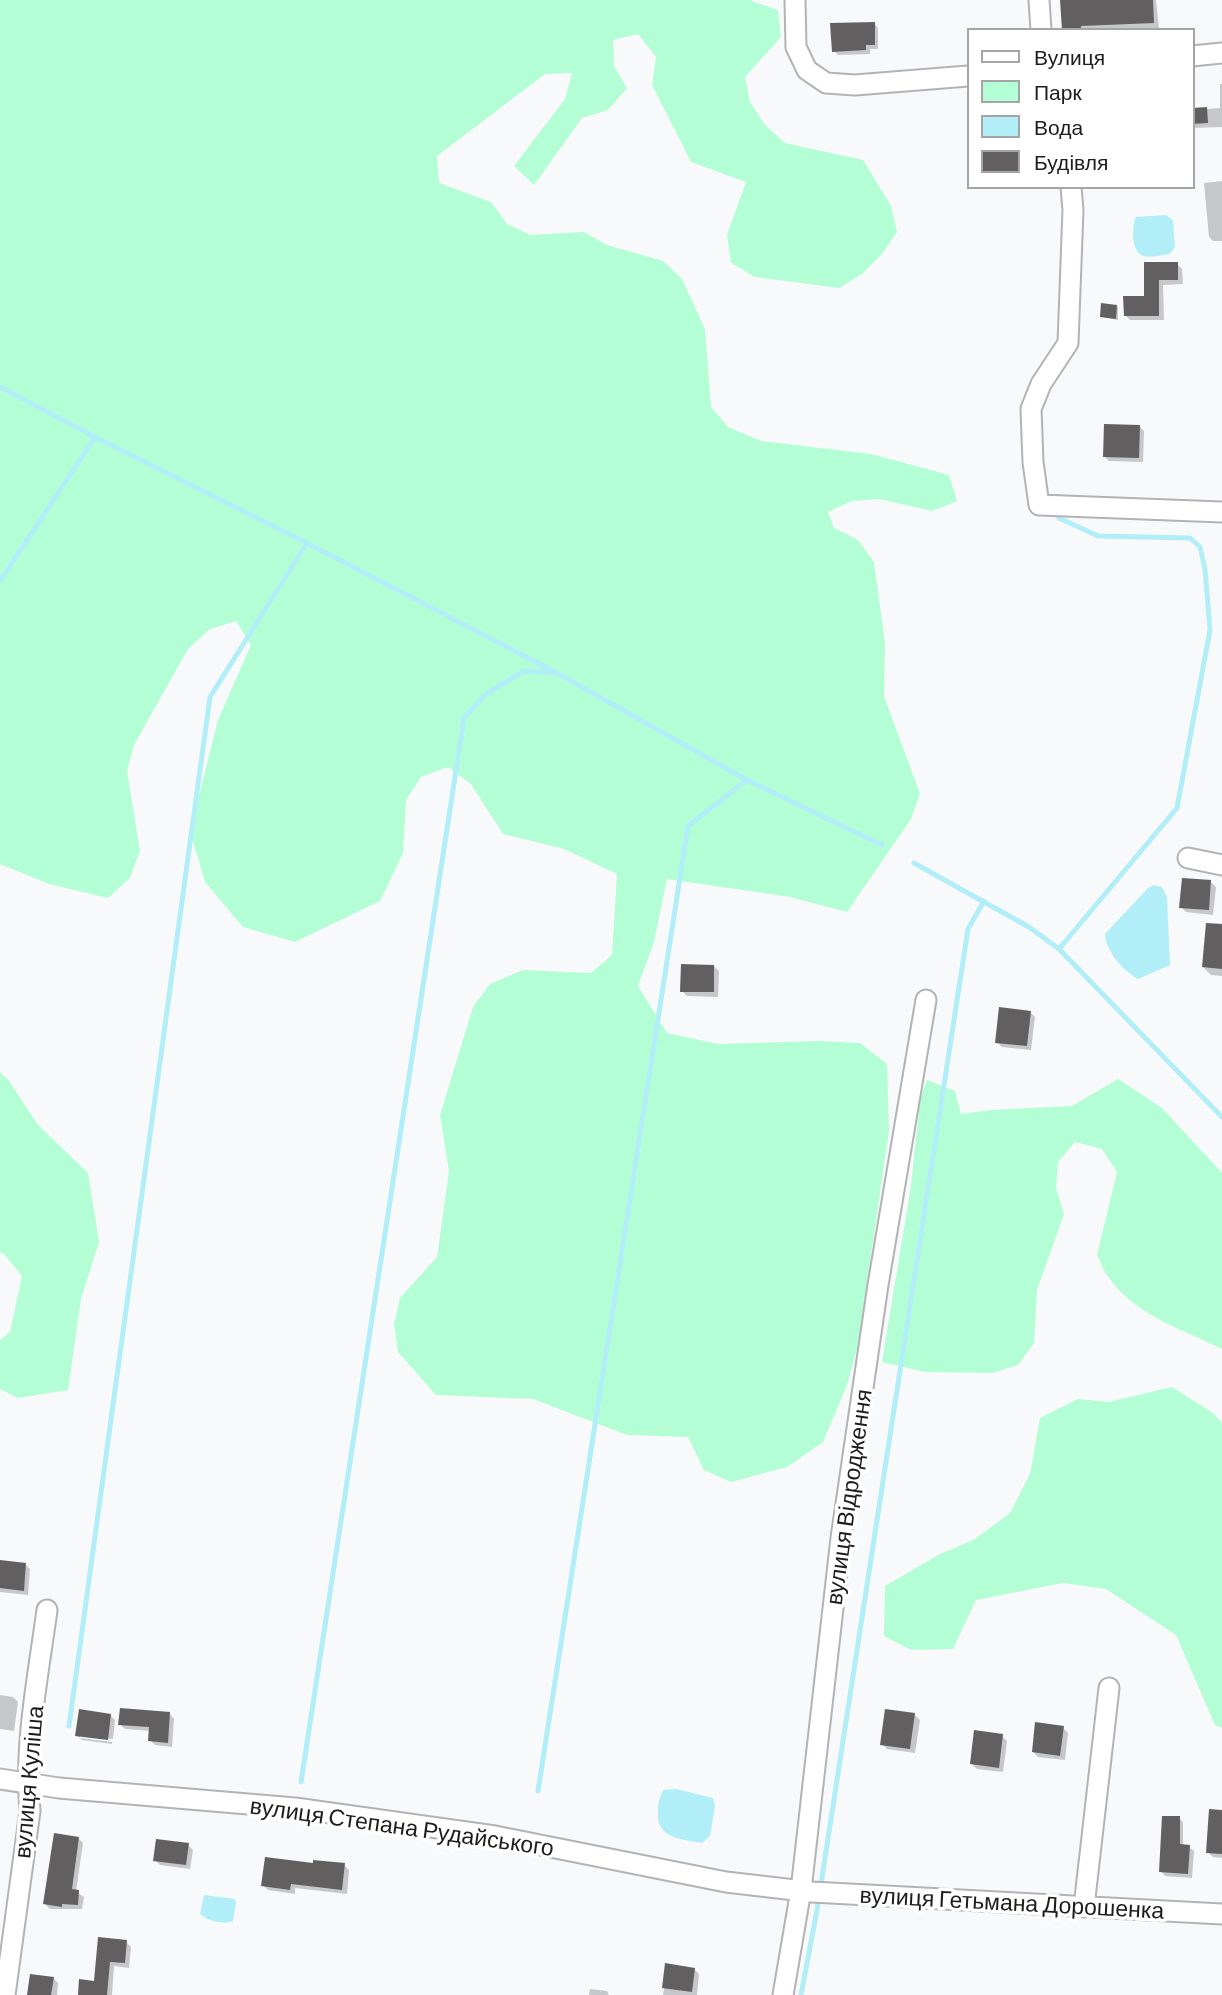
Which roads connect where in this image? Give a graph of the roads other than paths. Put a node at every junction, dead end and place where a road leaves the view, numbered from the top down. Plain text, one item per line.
1 (795, 0) edge
2 (1039, 0) edge
3 (1041, 28) edge
4 (1222, 52) edge
5 (1194, 55) edge
6 (967, 76) edge
7 (1072, 189) edge
8 (1222, 512) edge
9 (1188, 858) dead end
10 (1222, 864) edge
11 (926, 1000) dead end
12 (47, 1610) dead end
13 (1109, 1688) dead end
14 (0, 1779) edge
15 (27, 1783) junction
16 (813, 1892) junction
17 (1084, 1907) junction
18 (1222, 1914) edge
19 (5, 1995) edge
20 (783, 1995) edge

1 - 6 street
2 - 3 street
4 - 5 street
7 - 8 street
9 - 10 street
11 - 16 street, вулиця Відродження
12 - 15 street, вулиця Куліша
13 - 17 street
14 - 15 street, вулиця Степана Рудайського
15 - 16 street, вулиця Степана Рудайського
15 - 19 street, вулиця Куліша
16 - 17 street, вулиця Гетьмана Дорошенка
16 - 20 street, вулиця Відродження
17 - 18 street, вулиця Гетьмана Дорошенка

